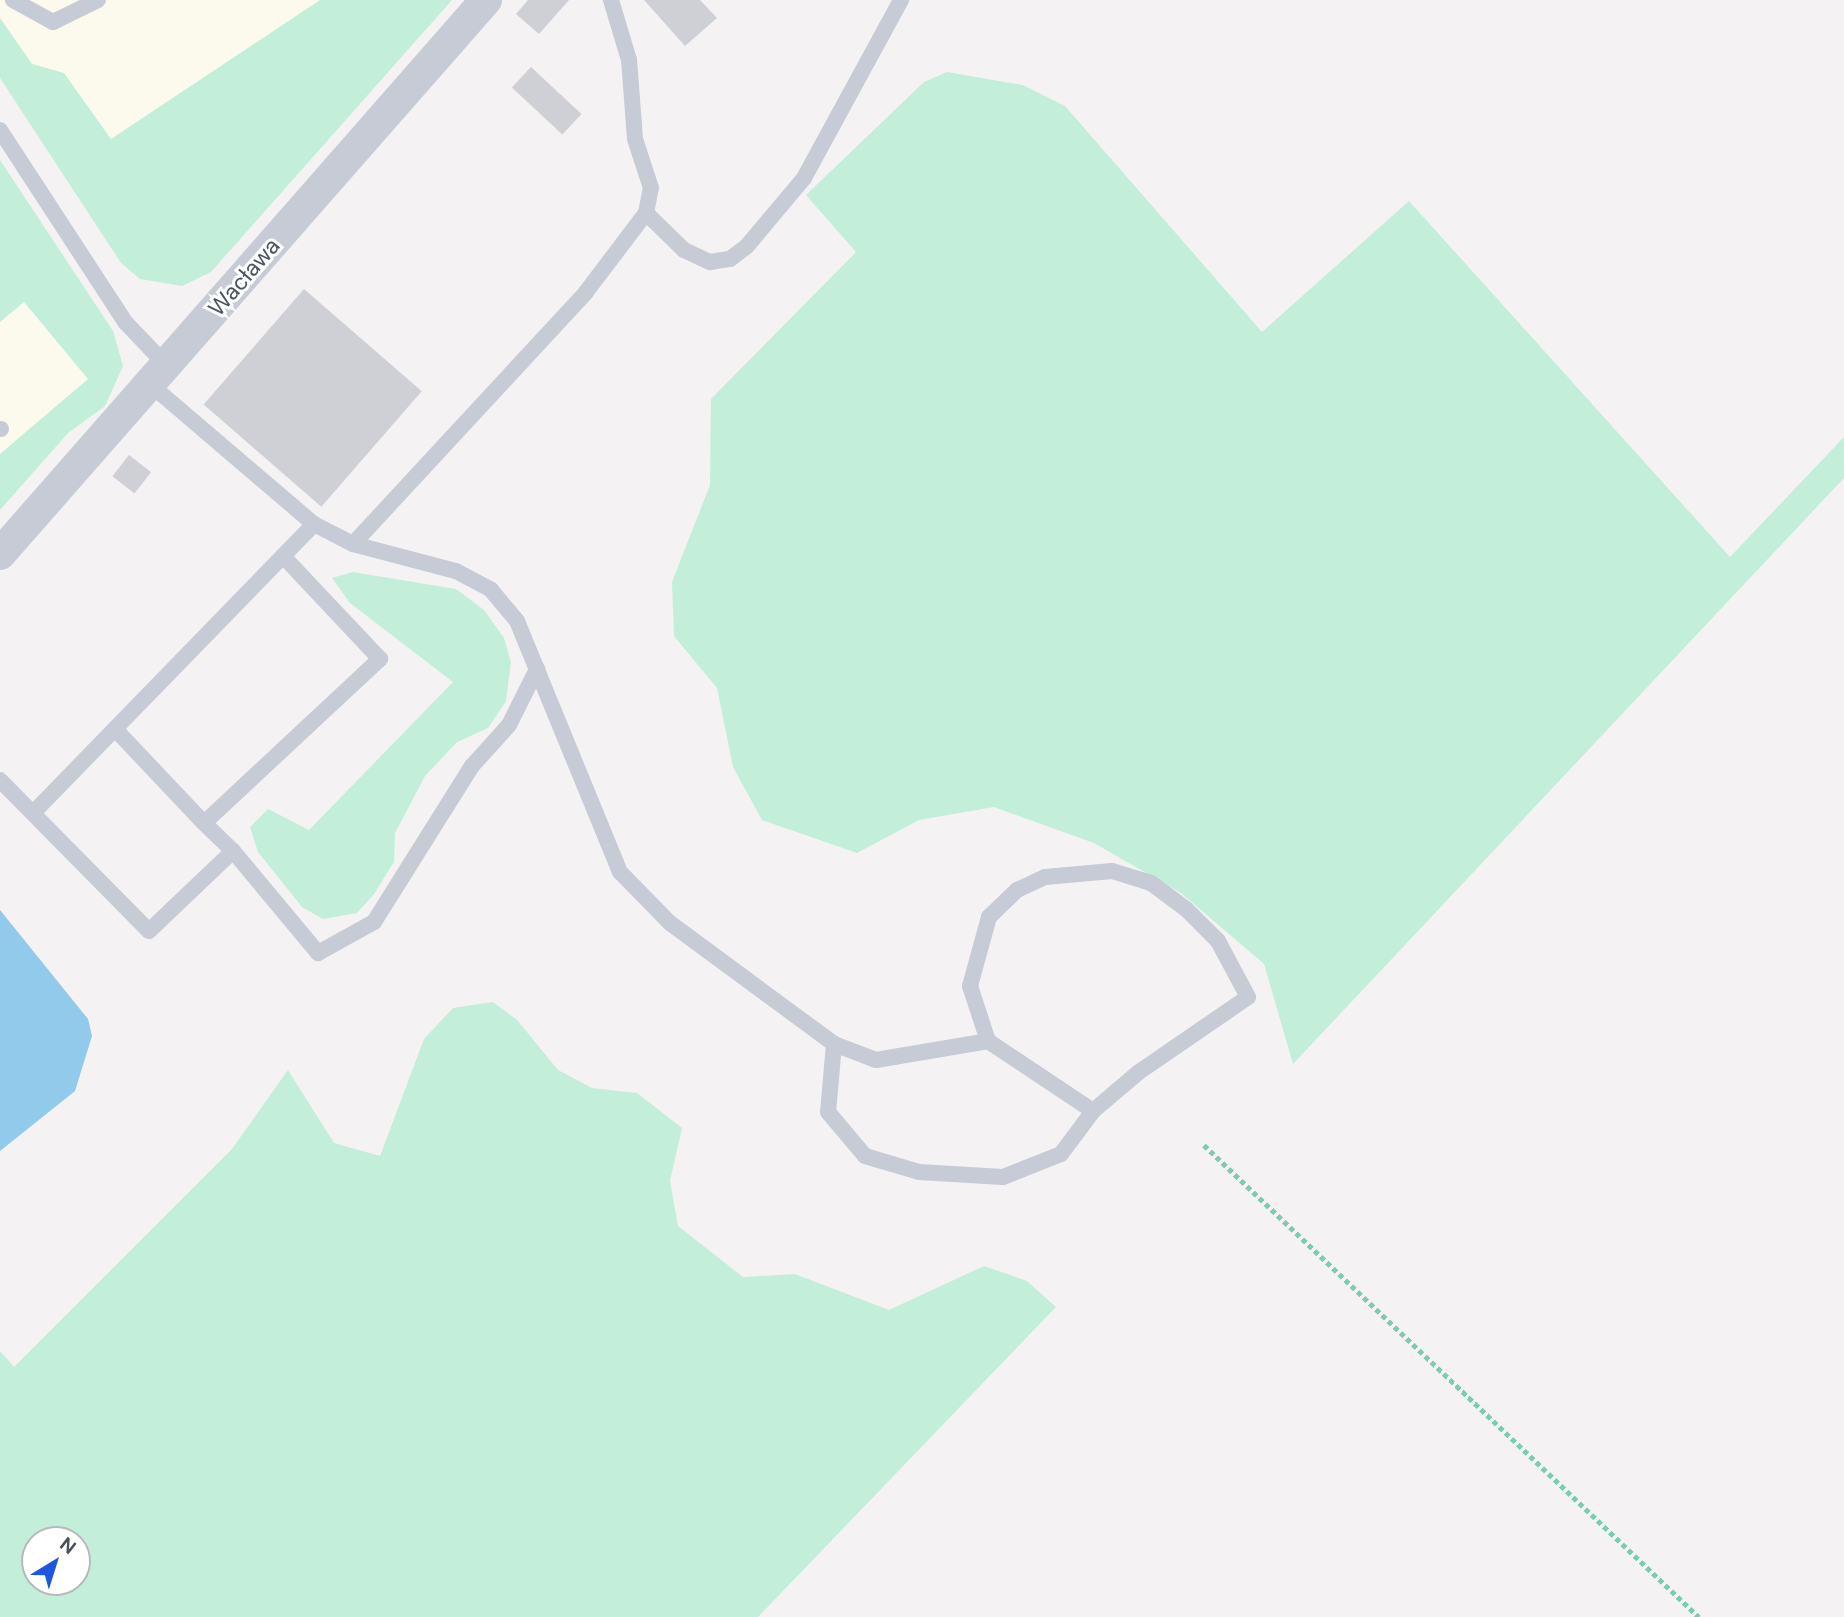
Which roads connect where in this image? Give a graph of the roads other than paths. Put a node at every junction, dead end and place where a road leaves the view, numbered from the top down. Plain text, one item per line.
1 (13, 0) edge
2 (99, 0) edge
3 (486, 0) edge
4 (611, 0) edge
5 (901, 0) edge
6 (0, 130) edge
7 (646, 214) junction
8 (159, 376) junction
9 (314, 524) junction
10 (353, 544) junction
11 (0, 554) edge
12 (283, 556) junction
13 (537, 669) junction
14 (115, 729) junction
15 (0, 780) edge
16 (33, 813) junction
17 (204, 823) junction
18 (233, 851) junction
19 (988, 1041) junction
20 (834, 1044) junction
21 (1093, 1111) junction

1 - 2 lane
3 - 8 street, Wacława
4 - 7 lane
5 - 7 lane
6 - 8 lane
7 - 10 lane
8 - 9 lane
8 - 11 street, Wacława
9 - 10 lane
9 - 12 lane
10 - 13 lane
12 - 14 lane
12 - 17 lane
13 - 18 lane
13 - 20 lane
14 - 16 lane
14 - 17 lane
15 - 16 lane
16 - 18 lane
17 - 18 lane
19 - 20 lane
19 - 21 lane
19 - 21 lane
20 - 21 lane

